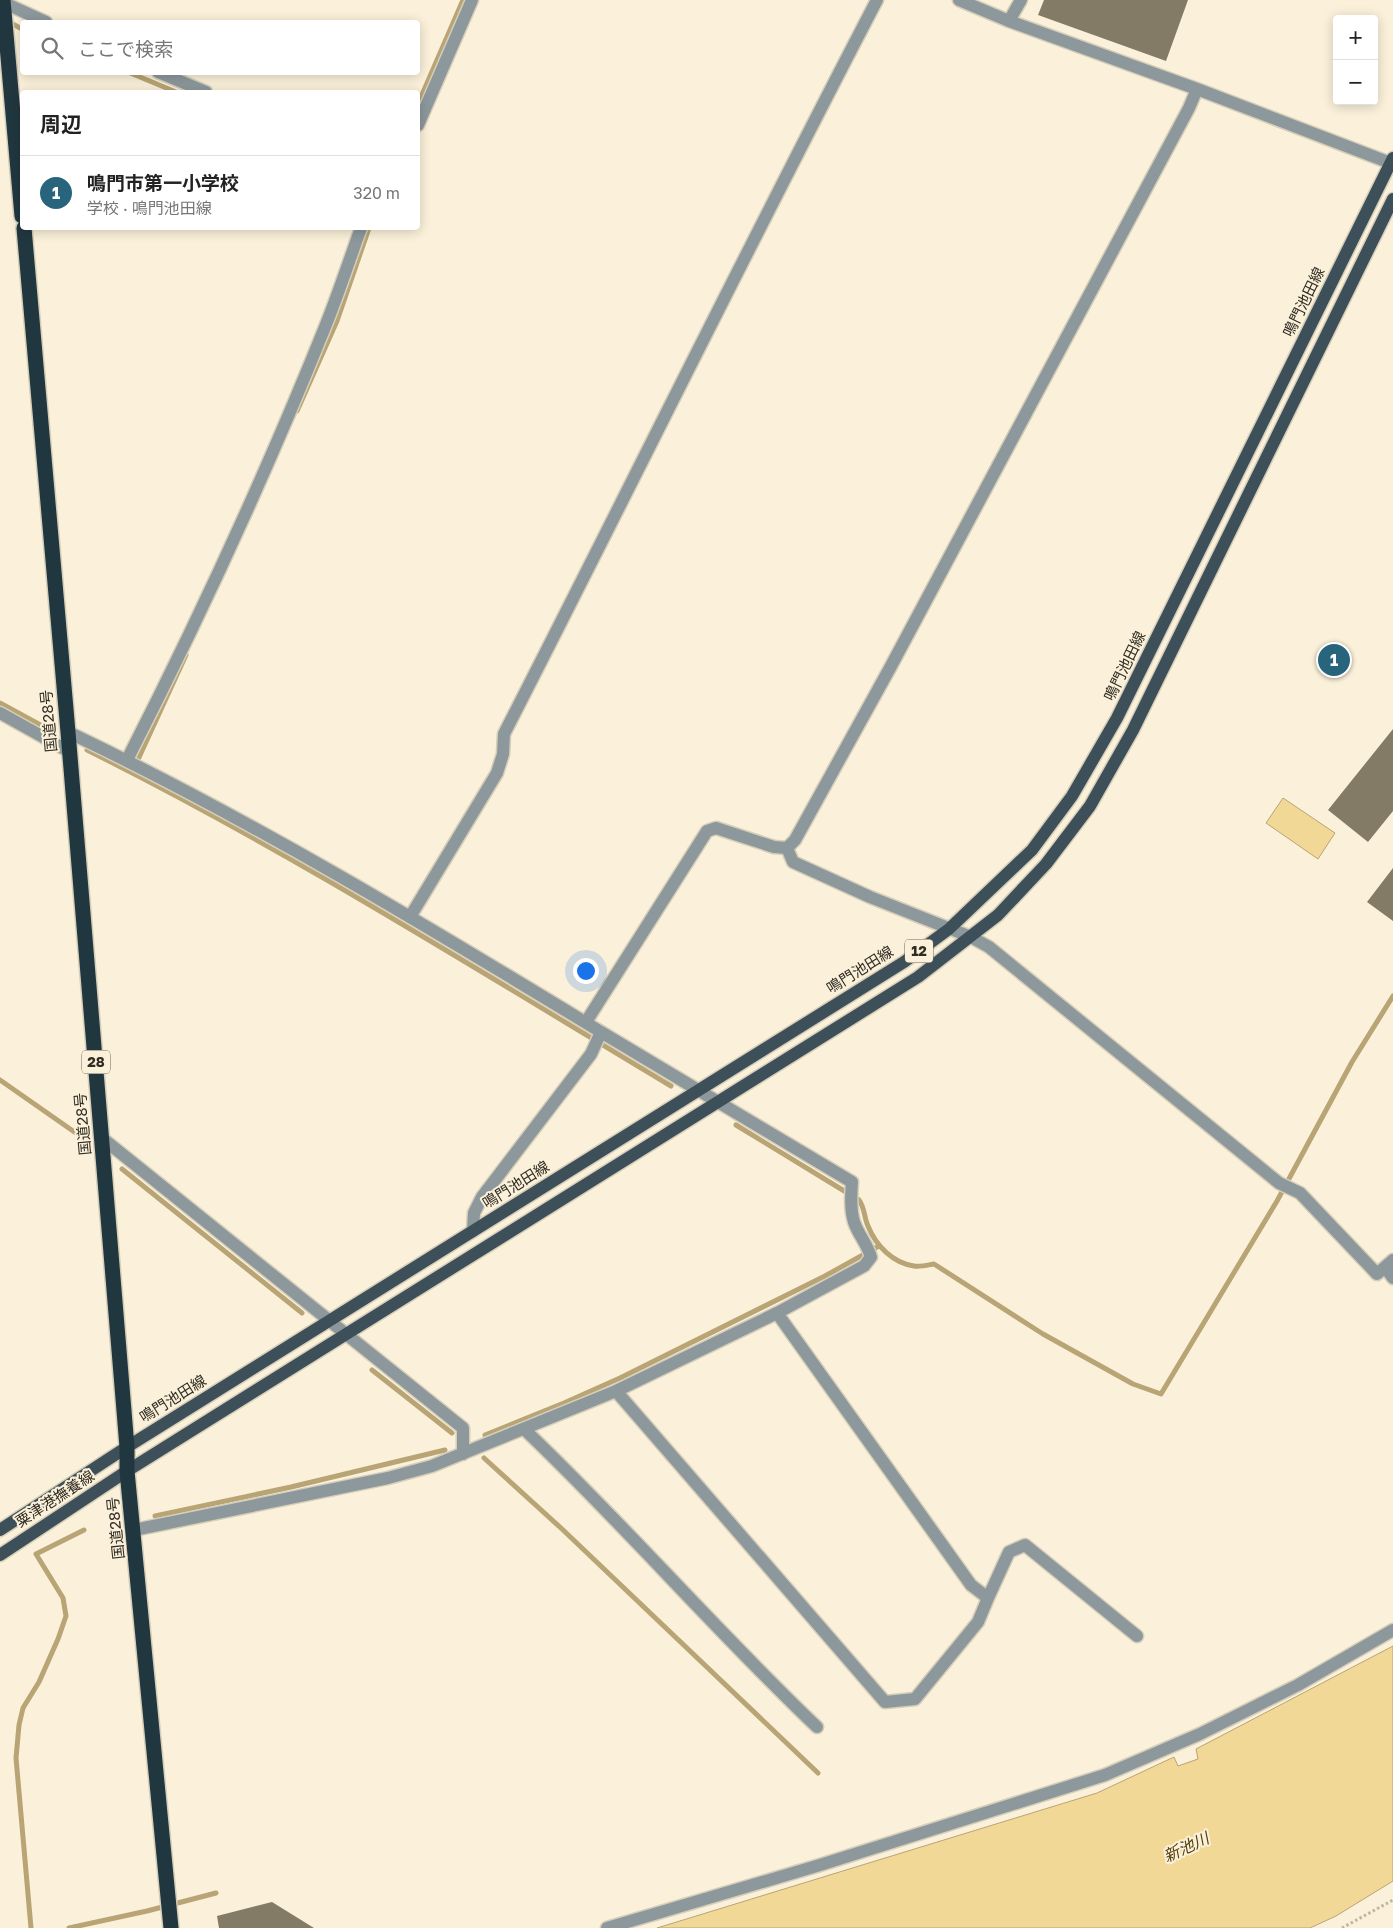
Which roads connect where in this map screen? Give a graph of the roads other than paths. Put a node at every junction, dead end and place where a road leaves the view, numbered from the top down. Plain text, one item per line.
1 (472, 0) edge
2 (877, 0) edge
3 (959, 0) edge
4 (1021, 0) edge
5 (3, 3) edge
6 (41, 20) edge
7 (1010, 21) junction
8 (165, 75) edge
9 (1197, 89) junction
10 (201, 90) edge
11 (420, 120) edge
12 (1392, 161) edge
13 (20, 193) edge
14 (1393, 199) edge
15 (24, 230) edge
16 (360, 230) edge
17 (0, 713) edge
18 (68, 732) junction
19 (70, 752) junction
20 (133, 763) junction
21 (787, 848) junction
22 (410, 916) junction
23 (949, 930) junction
24 (970, 937) junction
25 (586, 1022) junction
26 (600, 1034) junction
27 (698, 1090) junction
28 (717, 1102) junction
29 (102, 1138) junction
30 (473, 1231) junction
31 (1389, 1264) edge
32 (1393, 1278) edge
33 (777, 1313) junction
34 (329, 1321) junction
35 (346, 1334) junction
36 (616, 1391) junction
37 (524, 1429) junction
38 (127, 1447) junction
39 (462, 1454) junction
40 (128, 1471) junction
41 (0, 1530) edge
42 (134, 1530) junction
43 (0, 1555) edge
44 (988, 1598) junction
45 (1393, 1630) edge
46 (1138, 1636) dead end
47 (817, 1727) dead end
48 (170, 1921) edge
49 (607, 1928) edge

1 - 11 street
2 - 22 street
3 - 7 street
4 - 7 street
5 - 6 street
5 - 13 highway
7 - 9 street
8 - 10 street
9 - 12 street
9 - 21 street
12 - 23 main road, 鳴門池田線 / 12
14 - 24 main road, 12
15 - 18 highway, 国道28号 / 28
16 - 20 street
17 - 19 street
18 - 19 highway, 国道28号 / 28
18 - 20 street
19 - 29 highway, 国道28号 / 28
20 - 22 street
21 - 23 street
21 - 25 street
22 - 25 street
23 - 24 street
23 - 27 main road, 鳴門池田線 / 12
24 - 28 main road, 12
24 - 31 street
25 - 26 street
26 - 27 street
26 - 30 street
27 - 28 street
27 - 30 main road, 鳴門池田線 / 12
28 - 33 street
28 - 35 main road, 12
29 - 34 street
29 - 38 highway, 国道28号 / 28
30 - 34 main road, 鳴門池田線 / 12
31 - 32 street
33 - 36 street
33 - 44 street
34 - 35 street
34 - 38 main road, 鳴門池田線 / 12
35 - 39 street
35 - 40 main road, 12
36 - 37 street
36 - 44 street
37 - 39 street
37 - 47 street
38 - 40 highway, 国道28号 / 28
38 - 41 main road, 粟津港撫養線
39 - 42 street
40 - 42 highway, 国道28号 / 28
40 - 43 main road, 粟津港撫養線
42 - 48 highway, 国道28号 / 28
44 - 46 street
45 - 49 street

